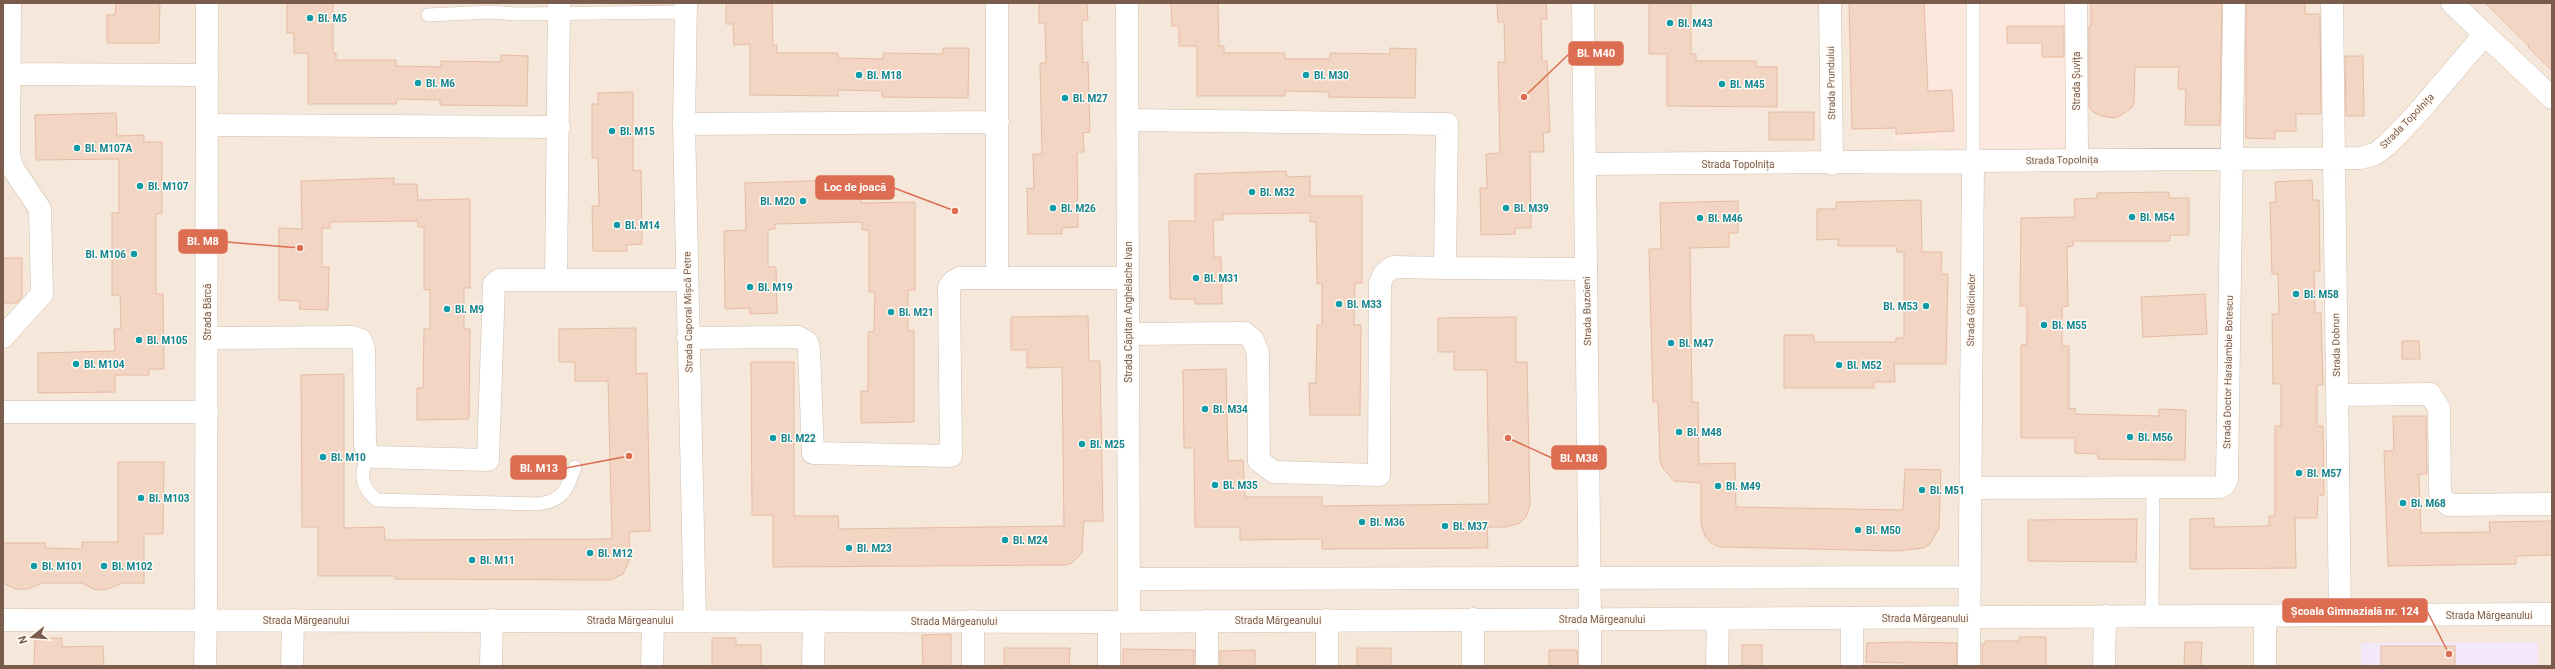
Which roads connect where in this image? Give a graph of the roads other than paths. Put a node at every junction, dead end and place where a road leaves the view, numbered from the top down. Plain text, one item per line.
1 (10, 3) edge
2 (207, 3) edge
3 (1126, 3) edge
4 (1583, 3) edge
5 (1830, 3) edge
6 (1973, 3) edge
7 (2076, 3) edge
8 (2234, 3) edge
9 (2332, 3) edge
10 (2452, 3) edge
11 (686, 7) edge
12 (559, 8) edge
13 (997, 11) edge
14 (428, 15) dead end
15 (2485, 34) junction
16 (9, 74) junction
17 (207, 75) junction
18 (2552, 98) edge
19 (1127, 120) junction
20 (998, 122) junction
21 (684, 124) junction
22 (207, 125) junction
23 (558, 127) junction
24 (2230, 158) junction
25 (2333, 158) junction
26 (2077, 160) junction
27 (1973, 162) junction
28 (1585, 164) junction
29 (1832, 164) junction
30 (1445, 268) junction
31 (1586, 270) junction
32 (997, 277) junction
33 (1128, 278) junction
34 (556, 279) junction
35 (687, 280) junction
36 (1128, 334) junction
37 (3, 337) edge
38 (206, 338) junction
39 (688, 338) junction
40 (2337, 395) junction
41 (3, 412) edge
42 (207, 412) junction
43 (368, 454) junction
44 (575, 467) dead end
45 (1970, 488) junction
46 (2153, 488) junction
47 (2552, 504) edge
48 (1970, 577) junction
49 (1590, 578) junction
50 (1129, 579) junction
51 (2552, 614) edge
52 (2340, 615) junction
53 (2105, 616) junction
54 (2152, 616) junction
55 (2265, 616) junction
56 (1970, 617) junction
57 (1852, 618) junction
58 (1473, 619) junction
59 (1590, 619) junction
60 (1718, 619) junction
61 (3, 620) edge
62 (206, 620) junction
63 (292, 620) junction
64 (492, 620) junction
65 (1327, 620) junction
66 (653, 621) junction
67 (695, 621) junction
68 (814, 621) junction
69 (974, 621) junction
70 (1207, 621) junction
71 (1119, 622) junction
72 (205, 666) edge
73 (292, 666) edge
74 (492, 666) edge
75 (652, 666) edge
76 (813, 666) edge
77 (973, 666) edge
78 (1109, 666) edge
79 (1207, 666) edge
80 (1327, 666) edge
81 (1473, 666) edge
82 (1590, 666) edge
83 (1717, 666) edge
84 (1852, 666) edge
85 (1969, 666) edge
86 (2104, 666) edge
87 (2265, 666) edge

1 - 16 street
2 - 17 street, Strada Bârcă
3 - 19 street, Strada Căpitan Anghelache Ivan
4 - 28 street, Strada Buzoieni
5 - 29 street, Strada Prundului
6 - 27 lane, Strada Glicinelor
7 - 26 street, Strada Șuvița
8 - 24 street, Strada Doctor Haralambie Botescu
9 - 25 street, Strada Dobrun
10 - 15 street
11 - 12 lane
11 - 21 street, Strada Caporal Mișcă Petre
12 - 14 lane
12 - 23 street
13 - 20 street
15 - 18 street
15 - 25 street, Strada Topolnița
16 - 17 street
16 - 37 street
17 - 22 street, Strada Bârcă
19 - 30 street
19 - 33 street, Strada Căpitan Anghelache Ivan
20 - 21 street
20 - 32 street
21 - 35 street, Strada Caporal Mișcă Petre
22 - 23 street
22 - 38 street, Strada Bârcă
23 - 34 street
24 - 25 street, Strada Topolnița
24 - 26 street, Strada Topolnița
24 - 46 street, Strada Doctor Haralambie Botescu
25 - 40 street, Strada Dobrun
26 - 27 street, Strada Topolnița
27 - 29 street, Strada Topolnița
27 - 45 street, Strada Glicinelor
28 - 29 street, Strada Topolnița
28 - 31 street, Strada Buzoieni
30 - 31 street
30 - 36 street
31 - 49 street, Strada Buzoieni
32 - 33 street
32 - 39 street
33 - 36 street, Strada Căpitan Anghelache Ivan
34 - 35 street
34 - 43 street
35 - 39 street, Strada Caporal Mișcă Petre
36 - 50 street, Strada Căpitan Anghelache Ivan
38 - 42 street, Strada Bârcă
38 - 43 street
39 - 67 street, Strada Caporal Mișcă Petre
40 - 47 street
40 - 52 street, Strada Dobrun
41 - 42 street
42 - 62 street, Strada Bârcă
43 - 44 lane
45 - 46 street, Strada Doctor Haralambie Botescu
45 - 48 street, Strada Glicinelor
46 - 54 lane
48 - 49 street
48 - 56 street, Strada Glicinelor
49 - 50 street
49 - 59 street, Strada Buzoieni
50 - 71 street, Strada Căpitan Anghelache Ivan
51 - 52 street, Strada Mărgeanului
52 - 55 street, Strada Mărgeanului
53 - 54 street, Strada Mărgeanului
53 - 56 street, Strada Mărgeanului
53 - 86 street
54 - 55 street, Strada Mărgeanului
55 - 87 street
56 - 57 street, Strada Mărgeanului
56 - 85 street, Strada Glicinelor
57 - 60 street, Strada Mărgeanului
57 - 84 street
58 - 59 street, Strada Mărgeanului
58 - 65 street, Strada Mărgeanului
58 - 81 street
59 - 60 street, Strada Mărgeanului
59 - 82 street, Strada Buzoieni
60 - 83 street
61 - 62 street, Strada Mărgeanului
62 - 63 street, Strada Mărgeanului
62 - 72 street, Strada Bârcă
63 - 64 street, Strada Mărgeanului
63 - 73 street
64 - 66 street, Strada Mărgeanului
64 - 74 street
65 - 70 street, Strada Mărgeanului
65 - 80 street
66 - 67 street, Strada Mărgeanului
66 - 75 street
67 - 68 street, Strada Mărgeanului
68 - 69 street, Strada Mărgeanului
68 - 76 street
69 - 71 street, Strada Mărgeanului
69 - 77 street
70 - 71 street, Strada Mărgeanului
70 - 79 street
71 - 78 street, Strada Căpitan Anghelache Ivan

